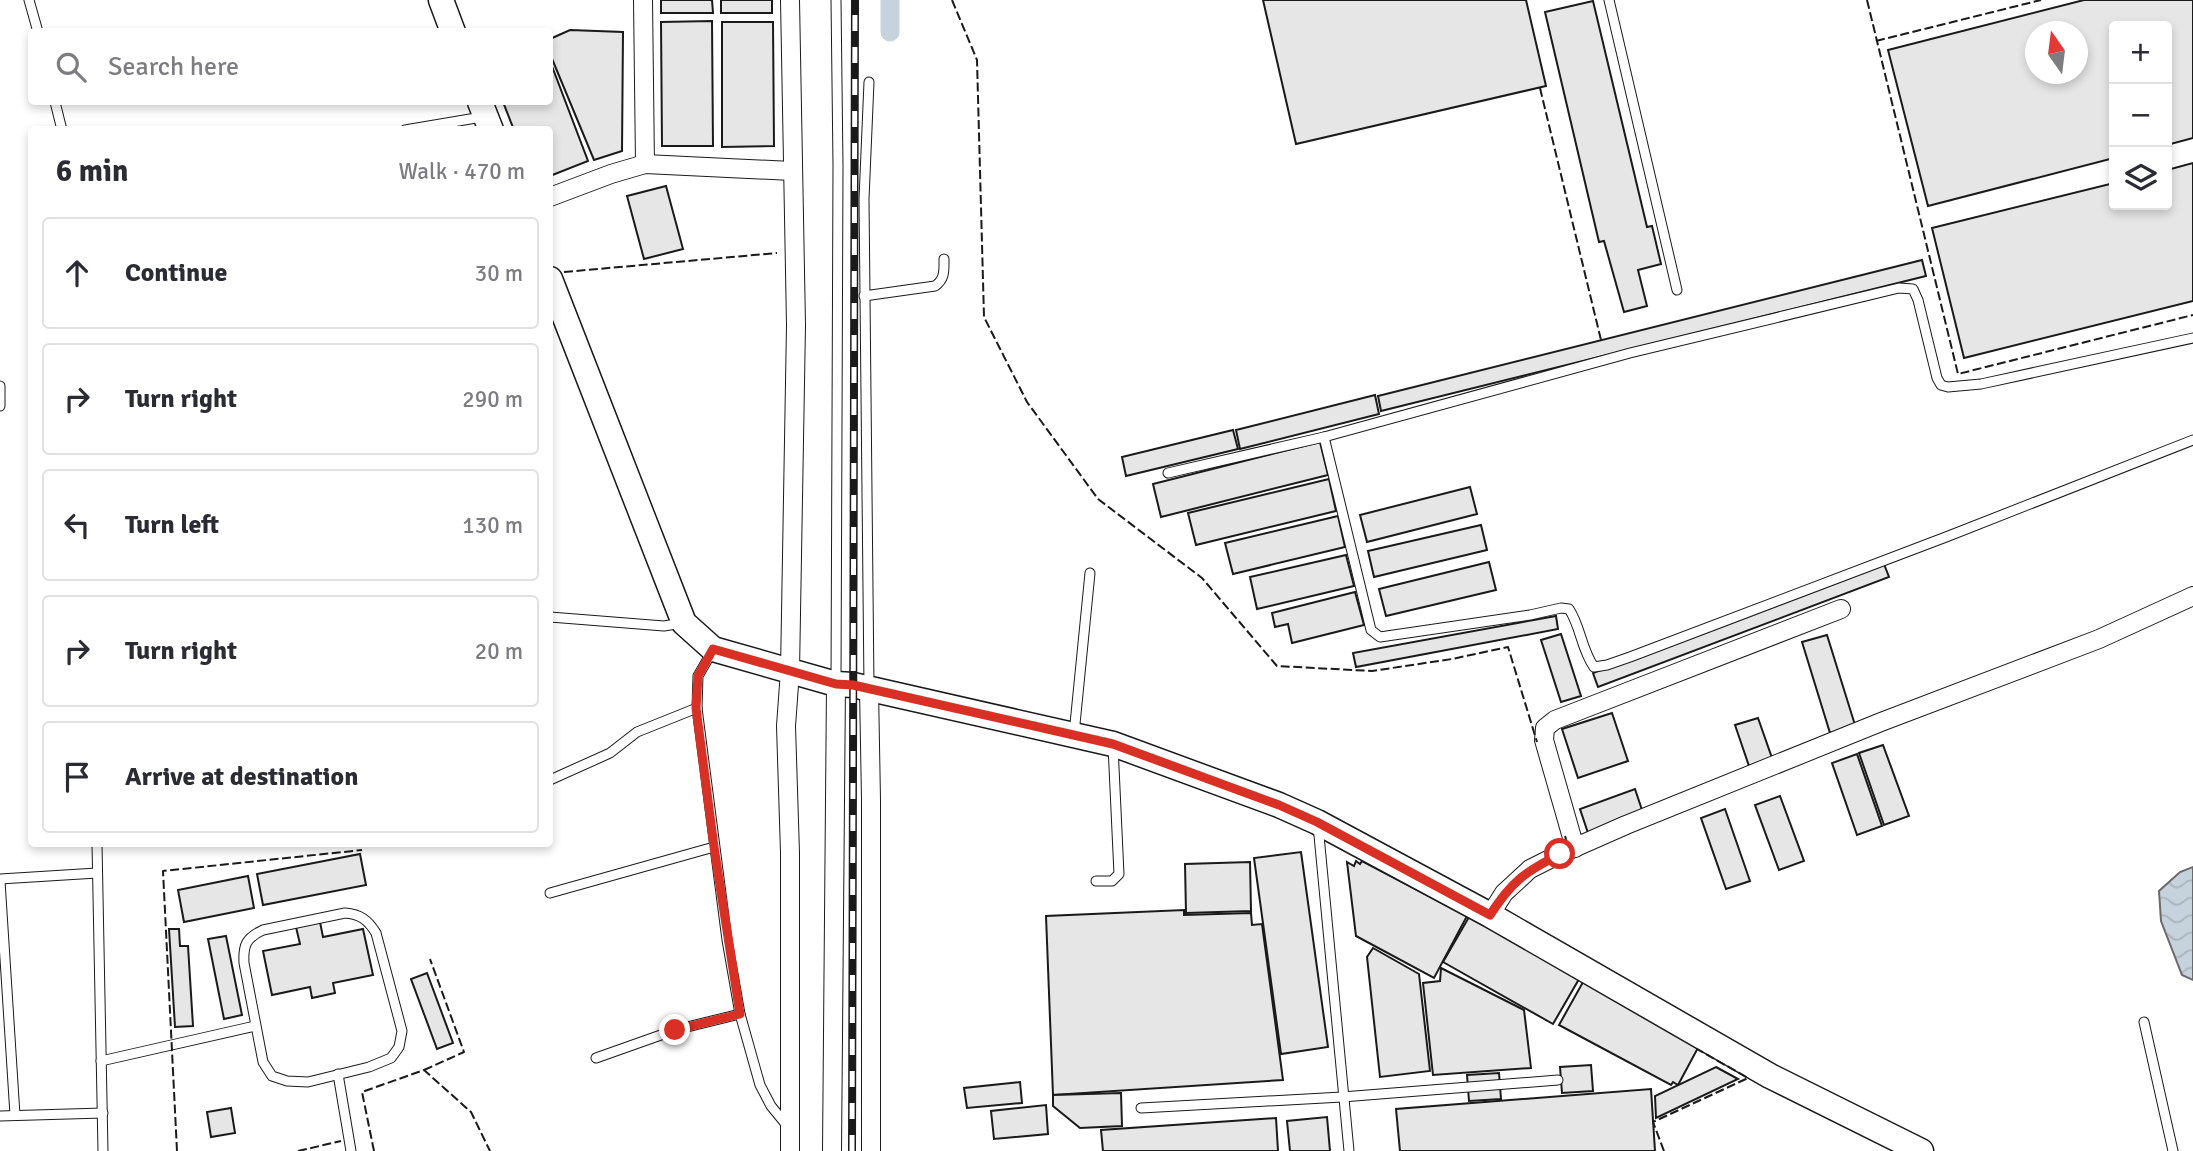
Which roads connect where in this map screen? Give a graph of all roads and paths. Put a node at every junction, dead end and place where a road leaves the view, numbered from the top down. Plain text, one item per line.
1 (29, 0) edge
2 (441, 0) edge
3 (643, 0) edge
4 (790, 0) edge
5 (836, 0) edge
6 (1609, 0) edge
7 (37, 28) edge
8 (452, 28) edge
9 (869, 82) dead end
10 (56, 105) edge
11 (486, 116) edge
12 (61, 126) edge
13 (428, 126) edge
14 (645, 164) junction
15 (792, 171) junction
16 (553, 196) edge
17 (944, 259) dead end
18 (553, 287) edge
19 (1677, 290) dead end
20 (864, 296) junction
21 (2193, 338) edge
22 (0, 386) edge
23 (0, 405) edge
24 (1324, 436) junction
25 (2193, 440) edge
26 (1168, 473) dead end
27 (1090, 573) dead end
28 (2193, 596) edge
29 (1842, 608) dead end
30 (553, 617) edge
31 (684, 623) junction
32 (713, 649) junction
33 (790, 671) junction
34 (836, 684) junction
35 (869, 689) junction
36 (696, 708) junction
37 (1074, 735) junction
38 (1113, 744) junction
39 (553, 779) edge
40 (1317, 822) junction
41 (97, 847) edge
42 (714, 847) junction
43 (1575, 848) junction
44 (97, 873) junction
45 (0, 880) edge
46 (1096, 881) dead end
47 (550, 893) dead end
48 (1490, 915) junction
49 (740, 1014) junction
50 (2144, 1023) dead end
51 (255, 1026) junction
52 (596, 1058) dead end
53 (102, 1061) junction
54 (338, 1074) junction
55 (1558, 1080) dead end
56 (1342, 1097) junction
57 (1141, 1108) dead end
58 (103, 1113) junction
59 (15, 1115) junction
60 (0, 1116) edge
61 (790, 1129) junction
62 (103, 1151) edge
63 (351, 1151) edge
64 (790, 1151) edge
65 (832, 1151) edge
66 (871, 1151) edge
67 (1349, 1151) edge
68 (1921, 1151) edge
69 (2173, 1151) edge

1 - 7 lane
2 - 8 street
3 - 14 street
4 - 15 street
5 - 34 lane
6 - 19 lane
9 - 20 lane
10 - 12 lane
11 - 13 lane
14 - 15 street
14 - 16 street
15 - 33 street
17 - 20 lane
18 - 31 street
20 - 35 lane
21 - 24 lane
22 - 23 lane
24 - 25 lane
24 - 26 lane
27 - 37 lane
28 - 43 street
29 - 43 street
30 - 31 lane
31 - 32 street
32 - 33 street
32 - 36 lane
33 - 34 street
33 - 61 street
34 - 35 street
34 - 65 street
35 - 37 street
35 - 66 street
36 - 39 lane
36 - 42 lane
37 - 38 street
38 - 40 street
38 - 46 lane
40 - 48 street
40 - 56 lane
41 - 44 lane
42 - 47 lane
42 - 49 lane
43 - 48 street
44 - 45 lane
44 - 53 lane
45 - 59 lane
48 - 68 street
49 - 52 lane
49 - 61 lane
50 - 69 lane
51 - 53 lane
51 - 54 lane
51 - 54 lane
53 - 58 lane
54 - 63 lane
55 - 56 lane
56 - 57 lane
56 - 67 lane
58 - 59 lane
58 - 62 lane
59 - 60 lane
61 - 64 street

